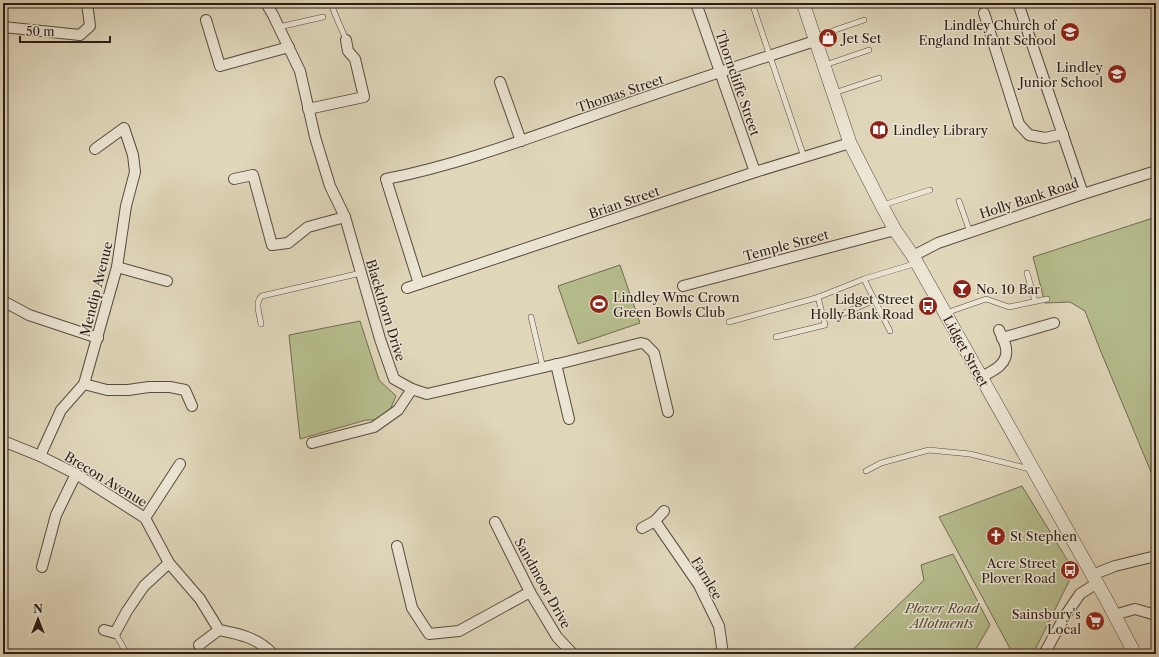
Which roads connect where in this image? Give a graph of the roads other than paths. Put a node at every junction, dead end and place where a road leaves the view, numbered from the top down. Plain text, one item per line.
1 (87, 3) edge
2 (266, 3) edge
3 (331, 3) edge
4 (696, 3) edge
5 (752, 3) edge
6 (802, 3) edge
7 (1018, 3) edge
8 (984, 13) dead end
9 (323, 18) dead end
10 (206, 20) dead end
11 (864, 20) dead end
12 (3, 27) edge
13 (279, 28) junction
14 (815, 39) junction
15 (346, 40) joint
16 (288, 48) junction
17 (869, 50) dead end
18 (770, 55) junction
19 (824, 65) junction
20 (719, 72) junction
21 (879, 78) dead end
22 (500, 82) dead end
23 (833, 93) junction
24 (308, 109) junction
25 (1063, 134) junction
26 (521, 141) junction
27 (850, 143) junction
28 (95, 149) dead end
29 (804, 157) junction
30 (1156, 171) edge
31 (755, 172) junction
32 (234, 179) dead end
33 (930, 190) dead end
34 (1083, 194) junction
35 (959, 201) dead end
36 (882, 206) junction
37 (345, 217) junction
38 (895, 230) junction
39 (970, 232) junction
40 (915, 260) junction
41 (117, 267) junction
42 (361, 273) junction
43 (1027, 273) dead end
44 (864, 279) junction
45 (167, 281) dead end
46 (419, 284) junction
47 (683, 286) dead end
48 (407, 288) dead end
49 (818, 297) junction
50 (1047, 299) dead end
51 (875, 300) junction
52 (1036, 301) junction
53 (3, 302) edge
54 (945, 314) junction
55 (531, 317) dead end
56 (835, 317) dead end
57 (729, 322) dead end
58 (1054, 323) dead end
59 (261, 324) dead end
60 (890, 331) dead end
61 (776, 337) dead end
62 (98, 338) junction
63 (556, 364) junction
64 (543, 368) junction
65 (981, 377) junction
66 (84, 384) junction
67 (412, 390) junction
68 (192, 406) dead end
69 (668, 412) dead end
70 (569, 419) dead end
71 (3, 441) edge
72 (312, 443) dead end
73 (40, 456) junction
74 (180, 464) dead end
75 (1033, 470) junction
76 (866, 471) dead end
77 (76, 474) junction
78 (664, 511) dead end
79 (145, 518) junction
80 (655, 521) junction
81 (495, 522) dead end
82 (642, 528) dead end
83 (397, 546) dead end
84 (1156, 556) edge
85 (169, 563) junction
86 (42, 567) dead end
87 (1095, 579) junction
88 (530, 592) junction
89 (1114, 615) junction
90 (1156, 615) edge
91 (104, 630) dead end
92 (219, 630) junction
93 (115, 633) junction
94 (201, 649) edge
95 (127, 654) edge
96 (273, 654) edge
97 (573, 654) edge
98 (723, 654) edge
99 (1044, 654) edge
100 (1135, 654) edge

1 - 12 street
2 - 13 street, Blackthorn Drive
3 - 15 lane
4 - 20 street, Thorncliffe Street
5 - 18 lane
6 - 14 street, Lidget Street
7 - 25 street
8 - 25 street
9 - 13 lane
10 - 16 street
11 - 14 lane
13 - 16 street, Blackthorn Drive
14 - 18 street, Thomas Street
14 - 19 street, Lidget Street
15 - 24 street
16 - 24 street, Blackthorn Drive
17 - 19 lane
18 - 20 street, Thomas Street
18 - 29 lane
19 - 23 street, Lidget Street
20 - 26 street, Thomas Street
20 - 31 street, Thorncliffe Street
21 - 23 lane
22 - 26 street
23 - 27 street, Lidget Street
24 - 37 street, Blackthorn Drive
25 - 34 street
26 - 46 street, Thomas Street
27 - 29 street, Brian Street
27 - 36 street, Lidget Street
28 - 41 street, Mendip Avenue
29 - 31 street, Brian Street
30 - 34 street, Holly Bank Road
31 - 46 street, Brian Street
32 - 37 street
33 - 36 lane
34 - 39 street, Holly Bank Road
35 - 39 lane
36 - 38 street, Lidget Street
37 - 42 street, Blackthorn Drive
38 - 40 street, Lidget Street
38 - 47 street, Temple Street
39 - 40 street, Holly Bank Road
40 - 44 lane
40 - 54 street, Lidget Street
41 - 45 street
41 - 62 street, Mendip Avenue
42 - 59 lane
42 - 67 street, Blackthorn Drive
43 - 52 lane
44 - 49 lane
44 - 51 lane
46 - 48 street, Brian Street
49 - 57 lane
49 - 61 lane
50 - 52 lane
51 - 56 lane
51 - 60 lane
52 - 54 lane
53 - 62 street
54 - 65 street, Lidget Street
55 - 64 lane
58 - 65 street
62 - 66 street, Mendip Avenue
63 - 64 street, Blackthorn Drive
63 - 69 street, Blackthorn Drive
63 - 70 street
64 - 67 street, Blackthorn Drive
65 - 75 street, Lidget Street
66 - 68 street
66 - 73 street, Mendip Avenue
67 - 72 street
71 - 73 street, Brecon Avenue
73 - 77 street, Brecon Avenue
74 - 79 street
75 - 76 lane
75 - 87 street, Lidget Street
77 - 79 street, Brecon Avenue
77 - 86 street
78 - 80 street
79 - 85 street, Brecon Avenue
80 - 82 street
80 - 98 street, Farnlee
81 - 88 street, Sandmoor Drive
83 - 88 street
84 - 87 street
85 - 92 street, Brecon Avenue
85 - 93 street
87 - 89 street, Lidget Street
87 - 99 street
88 - 97 street, Sandmoor Drive
89 - 90 street
89 - 100 street, Lidget Street
91 - 93 street
92 - 94 street
92 - 96 street
93 - 95 lane

